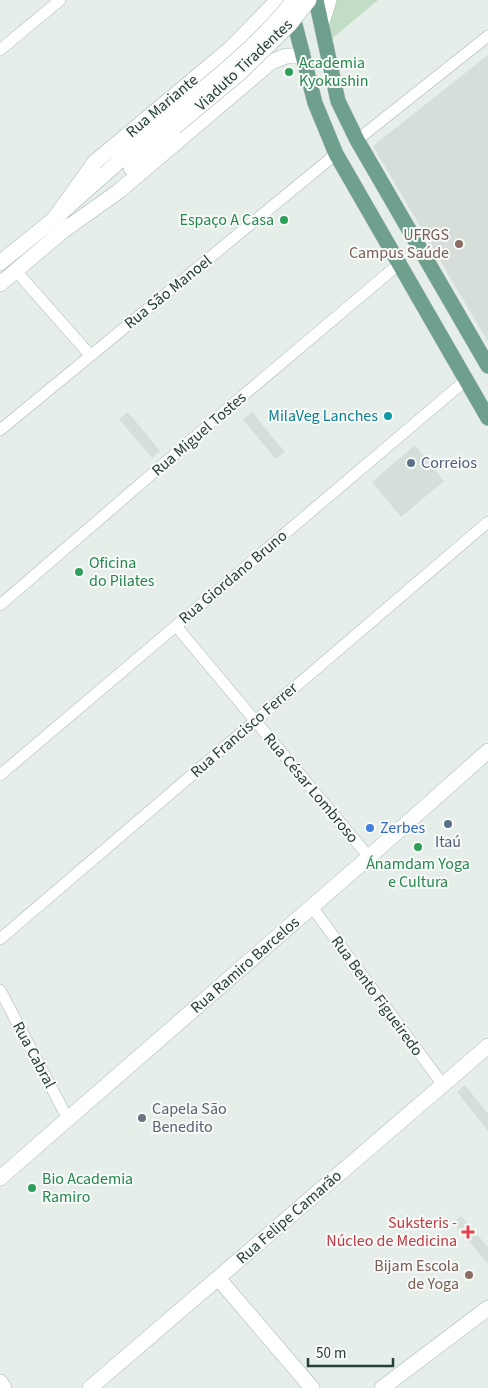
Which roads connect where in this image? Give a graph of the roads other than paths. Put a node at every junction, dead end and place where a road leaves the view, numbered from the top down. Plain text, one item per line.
1 (60, 0) edge
2 (278, 0) edge
3 (289, 0) edge
4 (294, 0) edge
5 (309, 0) edge
6 (316, 0) edge
7 (329, 0) edge
8 (321, 26) junction
9 (247, 33) junction
10 (488, 36) edge
11 (0, 50) edge
12 (303, 56) junction
13 (272, 62) junction
14 (172, 122) junction
15 (357, 140) junction
16 (336, 154) junction
17 (58, 225) junction
18 (0, 263) edge
19 (399, 264) junction
20 (16, 271) junction
21 (0, 284) edge
22 (90, 355) junction
23 (488, 366) edge
24 (466, 380) junction
25 (488, 418) edge
26 (0, 430) edge
27 (488, 522) edge
28 (0, 605) edge
29 (176, 626) junction
30 (255, 720) junction
31 (488, 751) edge
32 (0, 775) edge
33 (369, 857) junction
34 (312, 907) junction
35 (0, 939) edge
36 (0, 990) edge
37 (488, 1046) edge
38 (443, 1085) junction
39 (68, 1119) junction
40 (0, 1178) edge
41 (218, 1278) junction
42 (488, 1308) edge
43 (0, 1382) edge
44 (4, 1388) edge
45 (90, 1388) edge
46 (312, 1388) edge
47 (382, 1388) edge

1 - 11 street
2 - 9 street, Rua Mariante
3 - 12 main road
4 - 14 street, Viaduto Tiradentes, bridge
5 - 14 street, Viaduto Tiradentes, bridge
6 - 8 main road
7 - 8 street
8 - 15 main road
9 - 13 street
9 - 17 street, Rua Mariante
10 - 15 street
12 - 13 street, Rua Mariante
12 - 16 main road
13 - 17 street, Rua Mariante
14 - 17 street, Rua Mariante
15 - 23 main road
16 - 19 main road
16 - 22 street, Rua São Manoel
17 - 18 street, Rua Mariante
17 - 20 street, Rua Mariante
19 - 24 main road
19 - 28 street, Rua Miguel Tostes
20 - 21 street, Rua Mariante
20 - 22 street
22 - 26 street, Rua São Manoel
24 - 25 main road
24 - 29 street, Rua Giordano Bruno
27 - 30 street, Rua Francisco Ferrer
29 - 30 street, Rua César Lombroso
29 - 32 street, Rua Giordano Bruno
30 - 33 street, Rua César Lombroso
30 - 35 street, Rua Francisco Ferrer
31 - 33 street, Rua Ramiro Barcelos
33 - 34 street, Rua Ramiro Barcelos
34 - 38 street, Rua Bento Figueiredo
34 - 39 street, Rua Ramiro Barcelos
36 - 39 street, Rua Cabral
37 - 38 street, Rua Felipe Camarão
38 - 41 street, Rua Felipe Camarão
39 - 40 street, Rua Ramiro Barcelos
41 - 45 street, Rua Felipe Camarão
41 - 46 street
42 - 47 street
43 - 44 street

